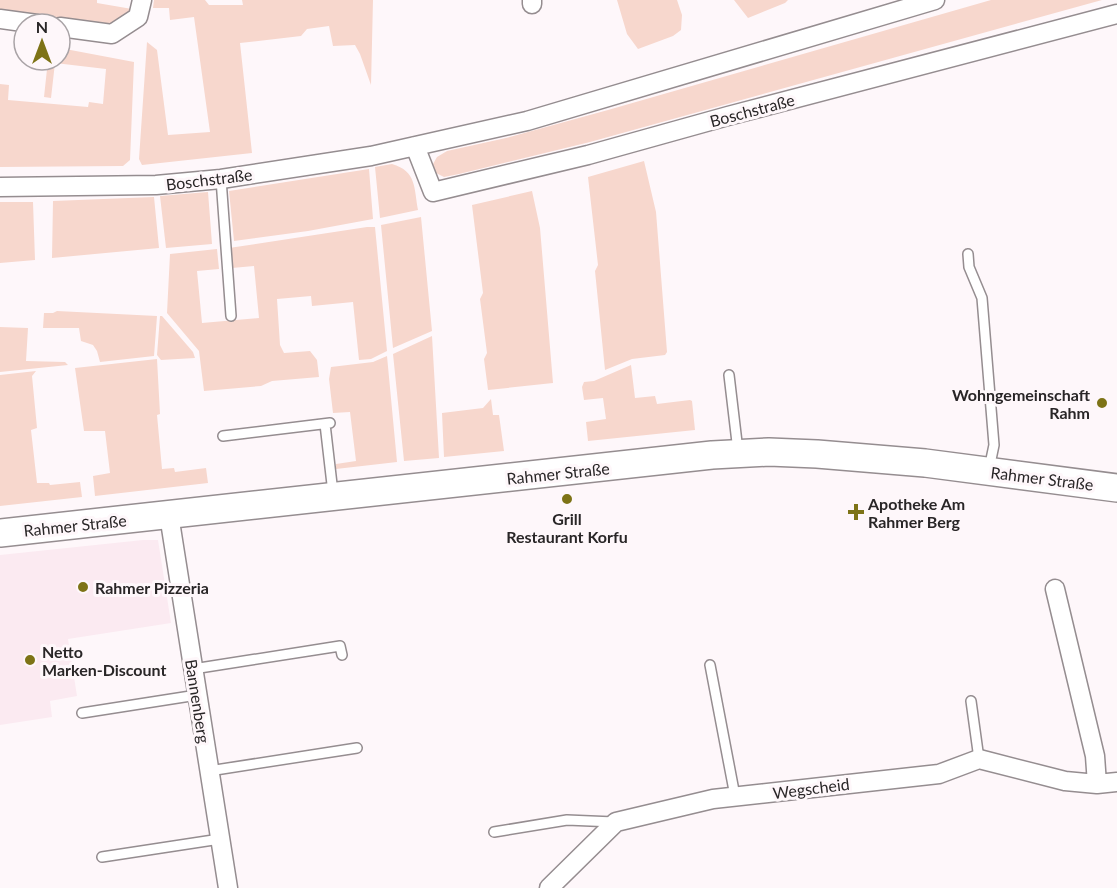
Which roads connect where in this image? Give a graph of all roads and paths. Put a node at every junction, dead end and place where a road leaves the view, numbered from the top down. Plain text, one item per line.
1 (142, 0) edge
2 (935, 0) edge
3 (1117, 14) edge
4 (72, 29) edge
5 (415, 146) junction
6 (220, 179) junction
7 (0, 187) edge
8 (968, 254) dead end
9 (231, 315) dead end
10 (729, 375) dead end
11 (223, 436) dead end
12 (738, 453) junction
13 (989, 471) junction
14 (1117, 488) edge
15 (334, 497) junction
16 (169, 515) junction
17 (0, 533) edge
18 (1055, 589) dead end
19 (342, 655) dead end
20 (711, 665) dead end
21 (193, 669) junction
22 (197, 694) junction
23 (971, 701) dead end
24 (82, 713) dead end
25 (357, 748) dead end
26 (979, 759) junction
27 (210, 771) junction
28 (1117, 782) edge
29 (1097, 784) junction
30 (735, 796) junction
31 (616, 822) junction
32 (494, 832) dead end
33 (220, 839) junction
34 (102, 857) dead end
35 (228, 888) edge
36 (549, 888) edge

1 - 4 street
2 - 5 street, Boschstraße
3 - 5 street, Boschstraße
5 - 6 street, Boschstraße
6 - 7 street, Boschstraße
6 - 9 lane
8 - 13 lane
10 - 12 lane
11 - 15 lane
12 - 13 main road, Rahmer Straße
12 - 15 main road, Rahmer Straße
13 - 14 main road, Rahmer Straße
15 - 16 main road, Rahmer Straße
16 - 17 main road, Rahmer Straße
16 - 21 street, Bannenberg
18 - 29 street
19 - 21 lane
20 - 30 lane
21 - 22 street, Bannenberg
22 - 24 lane
22 - 27 street, Bannenberg
23 - 26 lane
25 - 27 lane
26 - 29 street
26 - 30 street, Wegscheid
27 - 33 street, Bannenberg
28 - 29 street
30 - 31 street, Wegscheid
31 - 32 lane
31 - 36 street
33 - 34 lane
33 - 35 street, Bannenberg

